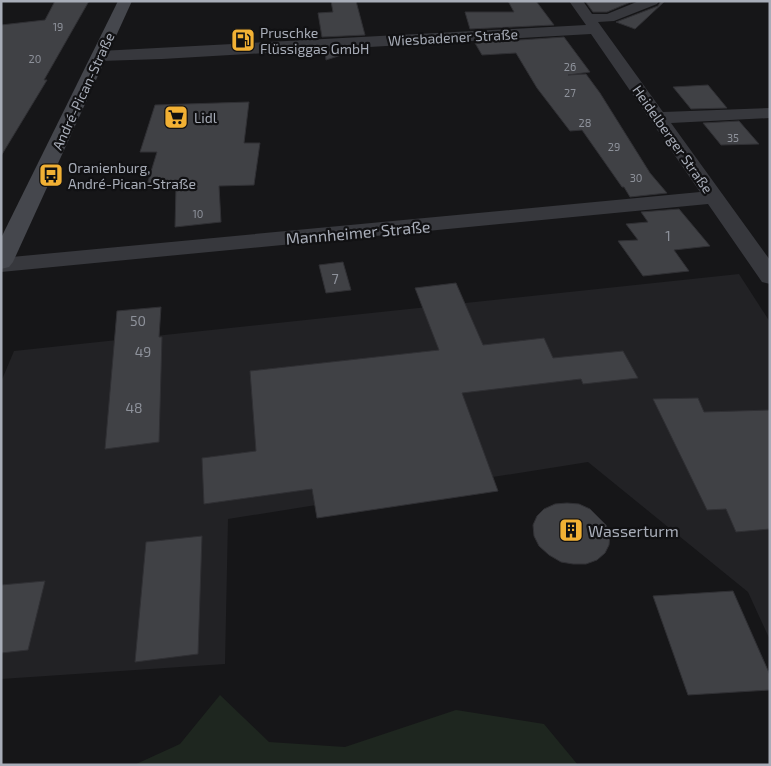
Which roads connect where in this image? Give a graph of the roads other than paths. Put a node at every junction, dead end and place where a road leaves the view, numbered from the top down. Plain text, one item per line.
1 (125, 1) edge
2 (576, 1) edge
3 (652, 1) edge
4 (592, 24) junction
5 (100, 56) junction
6 (770, 113) edge
7 (658, 118) junction
8 (714, 197) junction
9 (1, 264) edge
10 (770, 277) edge

1 - 5 street, André-Pican-Straße
2 - 4 street, Heidelberger Straße
3 - 4 street, Wiesbadener Straße
4 - 5 street, Wiesbadener Straße
4 - 7 street, Heidelberger Straße
5 - 9 street, André-Pican-Straße
6 - 7 street
7 - 8 street, Heidelberger Straße
8 - 9 street, Mannheimer Straße
8 - 10 street, Heidelberger Straße

